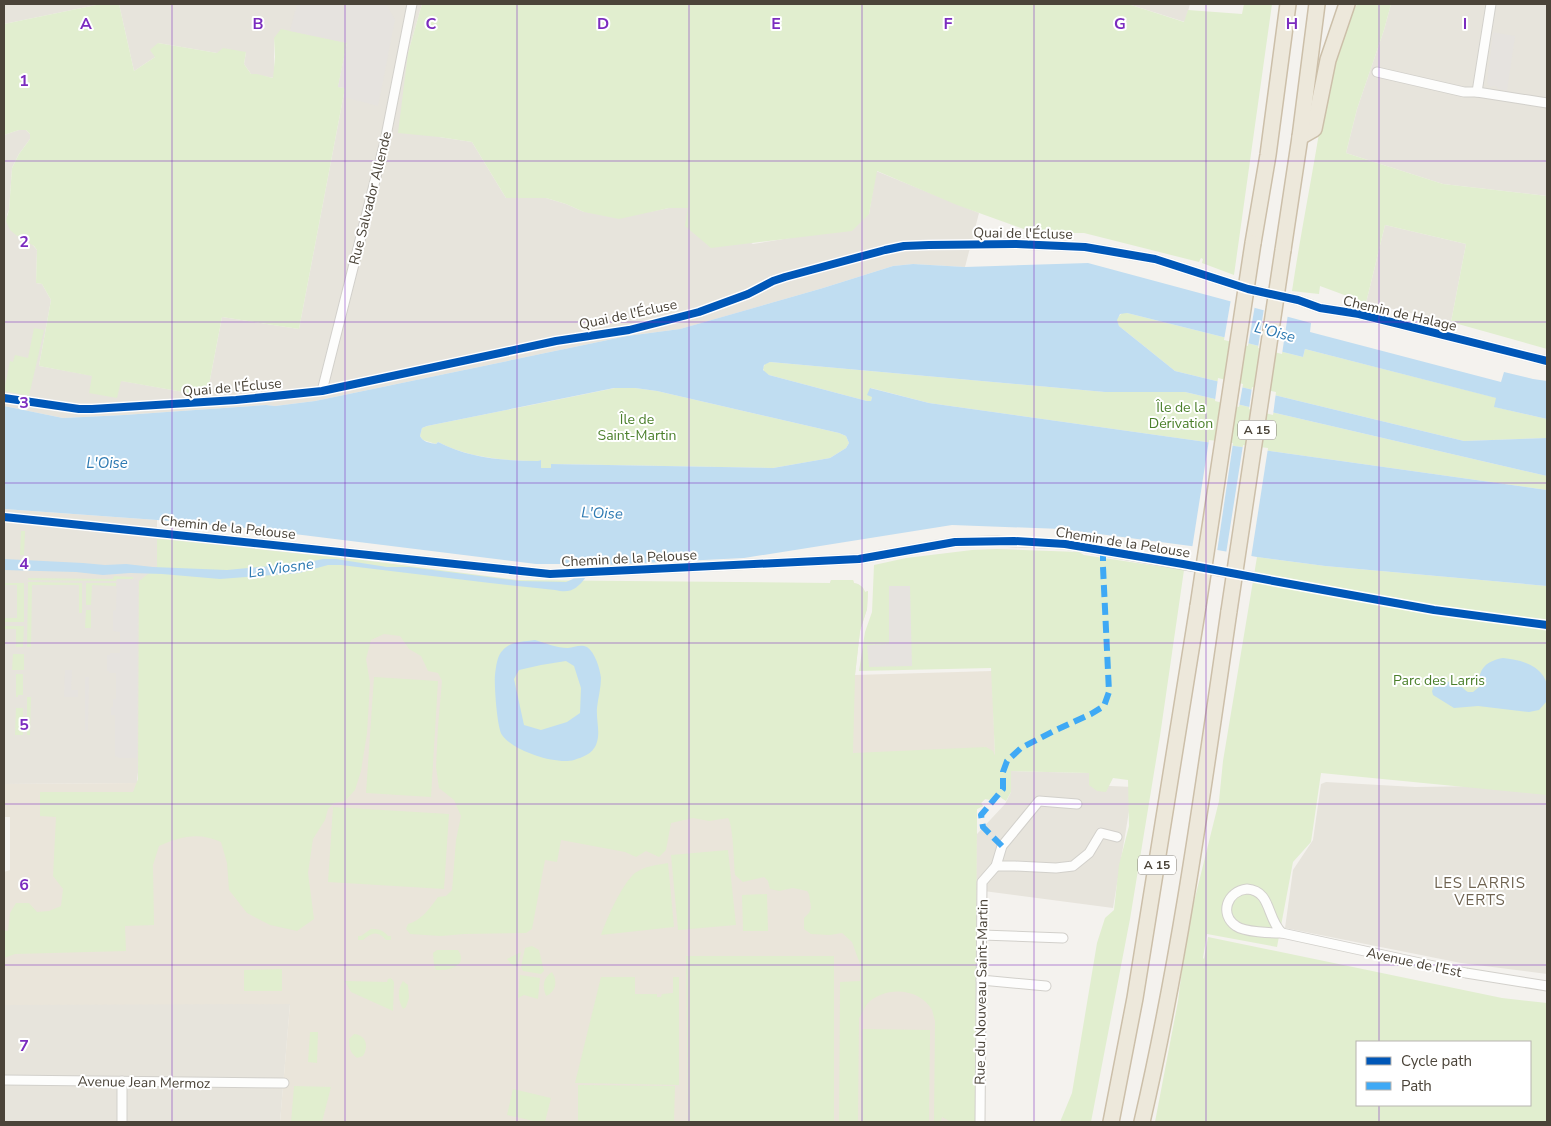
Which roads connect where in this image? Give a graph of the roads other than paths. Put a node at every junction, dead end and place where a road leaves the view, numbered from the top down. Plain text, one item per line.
1 (412, 4) edge
2 (1288, 4) edge
3 (1317, 4) edge
4 (1347, 4) edge
5 (1491, 4) edge
6 (1377, 72) dead end
7 (1477, 92) junction
8 (1547, 104) edge
9 (1300, 137) junction
10 (1248, 289) joint
11 (1547, 361) edge
12 (322, 391) junction
13 (4, 398) edge
14 (4, 517) edge
15 (1253, 577) dead end
16 (1077, 804) dead end
17 (1117, 836) dead end
18 (996, 866) junction
19 (1282, 933) junction
20 (982, 935) junction
21 (1062, 938) dead end
22 (981, 980) junction
23 (1046, 986) dead end
24 (1547, 986) edge
25 (4, 1080) edge
26 (122, 1081) junction
27 (284, 1083) dead end
28 (122, 1122) edge
29 (980, 1122) edge
30 (1111, 1122) edge
31 (1142, 1122) edge

1 - 12 street, Rue Salvador Allende
2 - 30 highway, A 15, bridge
3 - 9 highway, A 15
4 - 9 highway
5 - 7 street
6 - 7 street
7 - 8 street
9 - 31 highway, A 15, bridge
10 - 11 street, Chemin de Halage
10 - 12 street, Quai de l'Écluse
12 - 13 street, Quai de l'Écluse
14 - 15 street, Chemin de la Pelouse
16 - 18 street, Rue du Nouveau Saint-Martin
17 - 18 street
18 - 20 street, Rue du Nouveau Saint-Martin
19 - 19 street, Avenue de l'Est
19 - 24 street, Avenue de l'Est
20 - 21 street
20 - 22 street, Rue du Nouveau Saint-Martin
22 - 23 street
22 - 29 street, Rue du Nouveau Saint-Martin
25 - 26 street, Avenue Jean Mermoz
26 - 27 street, Avenue Jean Mermoz
26 - 28 street

